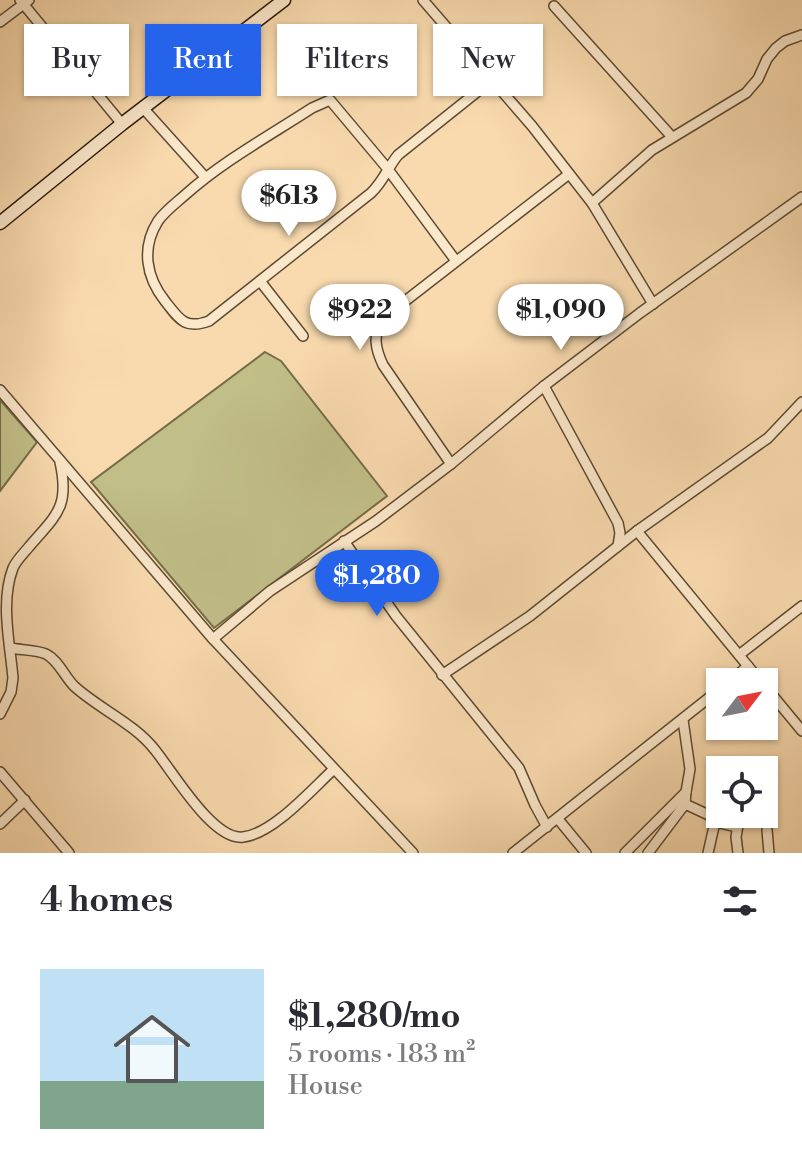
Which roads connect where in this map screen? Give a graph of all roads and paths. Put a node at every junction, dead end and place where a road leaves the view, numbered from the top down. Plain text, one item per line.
1 (284, 0) edge
2 (423, 0) edge
3 (24, 1) edge
4 (554, 6) dead end
5 (0, 22) edge
6 (444, 24) edge
7 (802, 35) edge
8 (472, 96) edge
9 (505, 96) edge
10 (144, 109) junction
11 (122, 124) junction
12 (672, 137) junction
13 (387, 168) junction
14 (569, 174) junction
15 (205, 177) junction
16 (802, 197) edge
17 (592, 203) junction
18 (0, 223) edge
19 (456, 261) junction
20 (260, 281) junction
21 (653, 304) junction
22 (303, 336) dead end
23 (544, 386) junction
24 (0, 390) edge
25 (802, 402) edge
26 (59, 459) junction
27 (451, 464) junction
28 (637, 531) junction
29 (344, 541) junction
30 (618, 546) junction
31 (802, 606) edge
32 (213, 639) junction
33 (10, 648) junction
34 (739, 655) junction
35 (748, 666) joint
36 (746, 668) edge
37 (442, 675) junction
38 (706, 701) edge
39 (778, 702) edge
40 (0, 714) edge
41 (683, 720) junction
42 (802, 731) edge
43 (334, 769) junction
44 (0, 772) edge
45 (686, 792) junction
46 (25, 800) junction
47 (685, 804) junction
48 (706, 812) edge
49 (558, 819) junction
50 (664, 822) junction
51 (0, 824) edge
52 (547, 827) junction
53 (714, 828) edge
54 (737, 828) edge
55 (767, 830) dead end
56 (69, 853) edge
57 (413, 853) edge
58 (513, 853) edge
59 (586, 853) edge
60 (625, 853) edge
61 (648, 853) edge
62 (708, 853) edge
63 (738, 853) edge
64 (769, 853) edge

1 - 10 street
2 - 6 street
3 - 5 street
3 - 11 street
4 - 12 street
7 - 12 street
8 - 13 street
9 - 14 street
10 - 11 street
10 - 15 street
11 - 18 street
12 - 17 street
13 - 15 street
13 - 19 street
13 - 20 street
14 - 17 street
14 - 19 street
15 - 20 street
16 - 21 street
17 - 21 street
19 - 27 street
20 - 22 street
21 - 23 street
23 - 27 street
23 - 30 street
24 - 26 street
25 - 28 street
26 - 32 street
26 - 33 street
27 - 29 street
28 - 30 street
28 - 34 street
29 - 32 street
29 - 37 street
30 - 37 street
31 - 34 street
32 - 43 street
33 - 40 street
33 - 43 street
34 - 35 street
35 - 36 street
37 - 52 street
38 - 41 street
39 - 42 street
41 - 45 street
41 - 49 street
43 - 57 street
44 - 46 street
45 - 47 street
45 - 50 street
46 - 51 street
46 - 56 street
47 - 48 street
47 - 50 street
49 - 52 street
49 - 59 street
50 - 60 street
50 - 61 street
52 - 58 street
53 - 62 street
54 - 63 street
55 - 64 street

